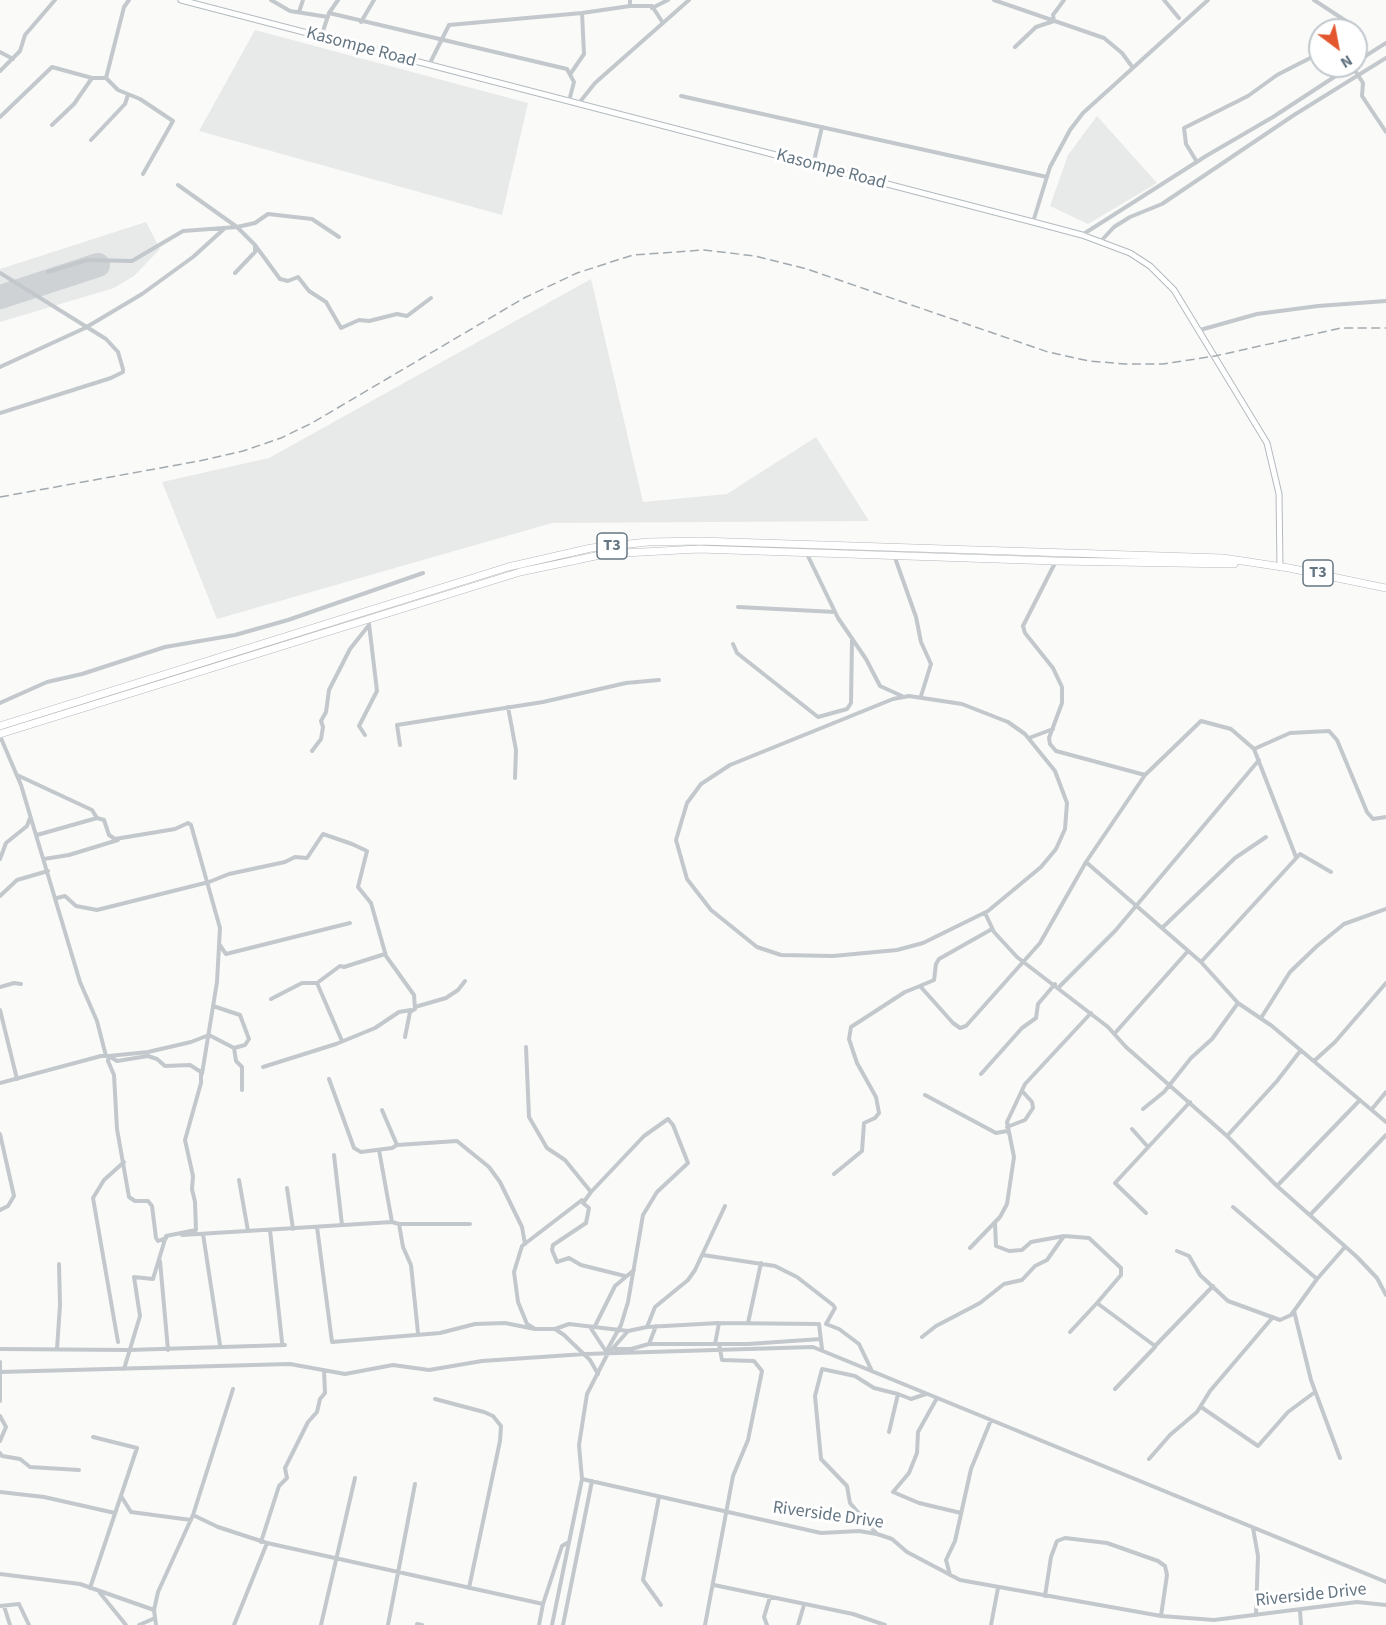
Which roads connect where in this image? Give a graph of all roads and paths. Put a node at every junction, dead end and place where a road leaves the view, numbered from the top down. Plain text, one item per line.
1 (56, 0) edge
2 (129, 0) edge
3 (181, 0) edge
4 (271, 0) edge
5 (303, 0) edge
6 (338, 0) edge
7 (374, 0) edge
8 (630, 0) edge
9 (668, 0) edge
10 (689, 0) edge
11 (994, 0) edge
12 (1064, 0) edge
13 (1164, 0) edge
14 (1208, 0) edge
15 (1314, 0) edge
16 (630, 6) junction
17 (652, 8) junction
18 (299, 12) junction
19 (582, 14) junction
20 (329, 15) junction
21 (1179, 18) dead end
22 (1341, 18) edge
23 (1054, 21) junction
24 (361, 22) junction
25 (663, 24) junction
26 (321, 37) junction
27 (440, 38) junction
28 (1386, 43) edge
29 (1015, 47) dead end
30 (0, 52) edge
31 (1368, 55) edge
32 (1386, 58) edge
33 (13, 59) junction
34 (1308, 59) edge
35 (429, 66) junction
36 (1133, 68) junction
37 (1368, 69) edge
38 (0, 71) edge
39 (571, 73) junction
40 (92, 78) junction
41 (106, 78) junction
42 (1333, 78) edge
43 (1353, 78) edge
44 (1360, 78) edge
45 (128, 94) junction
46 (681, 96) dead end
47 (569, 101) junction
48 (578, 104) junction
49 (0, 117) edge
50 (52, 125) dead end
51 (822, 127) junction
52 (1386, 132) edge
53 (91, 140) dead end
54 (1197, 162) junction
55 (813, 165) junction
56 (143, 174) dead end
57 (1047, 177) junction
58 (178, 185) dead end
59 (1033, 222) junction
60 (237, 227) junction
61 (225, 228) junction
62 (1082, 235) junction
63 (339, 237) dead end
64 (1101, 241) junction
65 (255, 245) junction
66 (48, 272) dead end
67 (0, 273) edge
68 (235, 273) dead end
69 (431, 298) dead end
70 (1386, 301) edge
71 (85, 328) junction
72 (1200, 330) junction
73 (0, 367) edge
74 (0, 413) edge
75 (806, 551) junction
76 (894, 554) junction
77 (1056, 561) junction
78 (1249, 563) junction
79 (1280, 567) junction
80 (423, 573) dead end
81 (1386, 588) edge
82 (738, 607) dead end
83 (835, 612) junction
84 (369, 621) junction
85 (852, 640) junction
86 (733, 644) dead end
87 (659, 680) dead end
88 (921, 696) junction
89 (903, 697) junction
90 (0, 704) edge
91 (508, 708) junction
92 (0, 726) edge
93 (1053, 729) junction
94 (0, 735) edge
95 (365, 735) dead end
96 (1029, 738) junction
97 (400, 745) dead end
98 (1254, 749) junction
99 (312, 751) dead end
100 (1259, 760) junction
101 (17, 775) junction
102 (1145, 775) junction
103 (515, 778) dead end
104 (30, 812) junction
105 (97, 818) junction
106 (1386, 818) edge
107 (37, 836) junction
108 (1266, 837) dead end
109 (121, 838) junction
110 (1296, 857) junction
111 (0, 859) edge
112 (44, 859) junction
113 (1086, 862) junction
114 (48, 871) junction
115 (1331, 872) dead end
116 (208, 882) junction
117 (0, 896) edge
118 (57, 898) junction
119 (1136, 903) junction
120 (1386, 909) edge
121 (985, 913) junction
122 (350, 923) dead end
123 (1162, 928) junction
124 (992, 929) junction
125 (219, 944) junction
126 (1188, 951) junction
127 (386, 954) junction
128 (1026, 961) junction
129 (1201, 962) junction
130 (465, 981) dead end
131 (317, 983) junction
132 (1386, 983) edge
133 (21, 984) dead end
134 (920, 986) junction
135 (1057, 986) junction
136 (0, 987) edge
137 (271, 999) dead end
138 (1238, 1003) junction
139 (213, 1006) junction
140 (415, 1008) junction
141 (0, 1010) edge
142 (1091, 1013) junction
143 (1261, 1018) junction
144 (1114, 1034) junction
145 (209, 1035) junction
146 (405, 1037) dead end
147 (342, 1041) junction
148 (526, 1047) dead end
149 (234, 1048) junction
150 (1301, 1050) junction
151 (107, 1056) junction
152 (1314, 1061) junction
153 (263, 1067) dead end
154 (981, 1074) dead end
155 (202, 1076) junction
156 (17, 1079) junction
157 (329, 1079) dead end
158 (0, 1083) edge
159 (1170, 1085) junction
160 (242, 1090) dead end
161 (1023, 1092) junction
162 (1386, 1092) edge
163 (925, 1095) dead end
164 (1359, 1101) junction
165 (1190, 1102) junction
166 (1143, 1109) dead end
167 (1372, 1109) junction
168 (382, 1110) dead end
169 (1386, 1122) edge
170 (1007, 1127) junction
171 (1132, 1129) dead end
172 (0, 1134) edge
173 (1009, 1134) junction
174 (1386, 1135) edge
175 (1227, 1136) junction
176 (397, 1145) junction
177 (1148, 1147) junction
178 (378, 1150) junction
179 (334, 1155) dead end
180 (124, 1162) junction
181 (834, 1174) dead end
182 (239, 1180) dead end
183 (1276, 1186) junction
184 (287, 1188) dead end
185 (591, 1193) junction
186 (724, 1206) dead end
187 (1233, 1207) dead end
188 (0, 1210) edge
189 (1146, 1213) dead end
190 (1311, 1214) junction
191 (392, 1222) junction
192 (995, 1223) junction
193 (399, 1224) junction
194 (470, 1224) dead end
195 (342, 1225) junction
196 (317, 1227) junction
197 (293, 1229) junction
198 (270, 1230) junction
199 (248, 1231) junction
200 (204, 1234) junction
201 (1064, 1236) junction
202 (166, 1237) junction
203 (525, 1244) junction
204 (1345, 1246) junction
205 (970, 1248) dead end
206 (1177, 1251) dead end
207 (703, 1255) junction
208 (159, 1258) junction
209 (762, 1263) junction
210 (59, 1264) dead end
211 (635, 1270) junction
212 (625, 1276) junction
213 (1317, 1279) junction
214 (1213, 1286) junction
215 (1386, 1294) edge
216 (1098, 1304) junction
217 (1294, 1310) junction
218 (1273, 1317) junction
219 (719, 1323) junction
220 (748, 1323) junction
221 (656, 1326) junction
222 (592, 1327) junction
223 (648, 1327) junction
224 (535, 1329) junction
225 (555, 1329) junction
226 (618, 1329) junction
227 (628, 1331) junction
228 (1070, 1332) dead end
229 (418, 1333) junction
230 (921, 1337) dead end
231 (821, 1339) junction
232 (118, 1342) dead end
233 (649, 1344) junction
234 (717, 1344) junction
235 (220, 1346) junction
236 (1155, 1346) junction
237 (0, 1349) edge
238 (57, 1349) junction
239 (615, 1349) junction
240 (822, 1349) junction
241 (129, 1350) junction
242 (168, 1350) junction
243 (719, 1350) junction
244 (607, 1353) junction
245 (585, 1354) junction
246 (0, 1362) edge
247 (124, 1369) junction
248 (324, 1370) junction
249 (872, 1370) junction
250 (1, 1372) edge
251 (598, 1374) junction
252 (232, 1389) dead end
253 (1115, 1389) dead end
254 (1315, 1392) junction
255 (926, 1393) junction
256 (898, 1394) junction
257 (937, 1398) junction
258 (435, 1400) dead end
259 (0, 1401) edge
260 (1200, 1407) junction
261 (0, 1416) edge
262 (991, 1420) junction
263 (889, 1432) dead end
264 (93, 1437) dead end
265 (0, 1441) edge
266 (0, 1453) edge
267 (1340, 1458) dead end
268 (1149, 1459) dead end
269 (79, 1470) dead end
270 (355, 1478) dead end
271 (582, 1479) junction
272 (592, 1481) junction
273 (415, 1485) dead end
274 (0, 1492) edge
275 (121, 1496) junction
276 (659, 1497) junction
277 (115, 1513) junction
278 (726, 1513) junction
279 (961, 1513) junction
280 (193, 1515) junction
281 (191, 1520) junction
282 (1253, 1527) junction
283 (877, 1534) junction
284 (261, 1542) junction
285 (267, 1543) junction
286 (568, 1543) junction
287 (336, 1559) junction
288 (0, 1574) edge
289 (398, 1574) junction
290 (950, 1575) junction
291 (1386, 1582) edge
292 (714, 1585) junction
293 (90, 1588) junction
294 (469, 1588) junction
295 (998, 1588) junction
296 (98, 1592) junction
297 (1045, 1596) junction
298 (770, 1597) junction
299 (543, 1604) junction
300 (661, 1605) dead end
301 (804, 1605) junction
302 (1386, 1605) edge
303 (2, 1606) edge
304 (154, 1610) junction
305 (1300, 1610) junction
306 (1256, 1615) junction
307 (1161, 1616) junction
308 (155, 1618) junction
309 (872, 1623) edge
310 (1214, 1623) edge
311 (417, 1624) edge
312 (10, 1625) edge
313 (29, 1625) edge
314 (126, 1625) edge
315 (139, 1625) edge
316 (156, 1625) edge
317 (234, 1625) edge
318 (321, 1625) edge
319 (388, 1625) edge
320 (422, 1625) edge
321 (539, 1625) edge
322 (552, 1625) edge
323 (563, 1625) edge
324 (705, 1625) edge
325 (767, 1625) edge
326 (798, 1625) edge
327 (885, 1625) edge
328 (991, 1625) edge
329 (1301, 1625) edge

1 - 33 street
2 - 41 street
3 - 26 street, Kasompe Road
4 - 18 street
5 - 18 street
6 - 20 street
7 - 24 street
8 - 16 street
9 - 17 street
10 - 25 street
11 - 23 street
12 - 23 street
13 - 21 street
14 - 36 street
15 - 22 street
16 - 17 street
16 - 19 street
17 - 25 street
18 - 20 street
19 - 27 street
19 - 39 street
20 - 24 street
20 - 26 street
23 - 29 street
23 - 36 street
24 - 27 street
25 - 48 street
26 - 35 street, Kasompe Road
27 - 35 street
27 - 39 street
28 - 31 street
30 - 33 street
32 - 37 street
33 - 38 street
34 - 54 street
35 - 47 street, Kasompe Road
36 - 57 street
39 - 47 street
40 - 41 street
40 - 49 street
40 - 50 street
41 - 45 street
42 - 54 street
43 - 64 street
44 - 52 street
45 - 53 street
45 - 56 street
46 - 51 street
47 - 48 street, Kasompe Road
48 - 55 street, Kasompe Road
51 - 55 street
51 - 57 street
54 - 62 street
55 - 59 street, Kasompe Road
57 - 59 street
58 - 60 street
59 - 62 street, Kasompe Road
60 - 61 street
60 - 63 street
60 - 65 street
61 - 66 street
61 - 71 street
62 - 64 street, Kasompe Road
64 - 72 street, Kasompe Road
65 - 68 street
65 - 69 street
67 - 71 street
70 - 72 street
71 - 73 street
71 - 74 street
72 - 79 street, Kasompe Road
75 - 76 highway, T3
75 - 83 street
75 - 84 highway, T3
76 - 77 highway, T3
76 - 88 street
77 - 78 highway, T3
77 - 93 street
78 - 79 highway, T3
78 - 92 highway, T3
79 - 81 highway, T3
80 - 90 street
82 - 83 street
83 - 85 street
84 - 94 highway, T3
84 - 95 street
84 - 99 street
85 - 86 street
85 - 89 street
87 - 91 street
88 - 89 street
88 - 96 street
89 - 121 street
91 - 97 street
91 - 103 street
93 - 96 street
93 - 102 street
94 - 101 street
96 - 121 street
98 - 100 street
98 - 102 street
98 - 106 street
100 - 110 street
100 - 119 street
101 - 104 street
101 - 105 street
102 - 113 street
104 - 107 street
104 - 111 street
105 - 107 street
105 - 109 street
107 - 112 street
108 - 123 street
109 - 112 street
109 - 116 street
110 - 115 street
110 - 129 street
112 - 114 street
113 - 119 street
113 - 128 street
114 - 117 street
114 - 118 street
116 - 118 street
116 - 125 street
116 - 127 street
118 - 151 street
119 - 123 street
119 - 135 street
120 - 143 street
121 - 124 street
122 - 125 street
123 - 126 street
124 - 128 street
124 - 134 street
125 - 139 street
126 - 129 street
126 - 144 street
127 - 131 street
127 - 140 street
128 - 134 street
128 - 135 street
129 - 138 street
130 - 140 street
131 - 137 street
131 - 147 street
132 - 152 street
133 - 136 street
134 - 181 street
135 - 142 street
135 - 154 street
138 - 143 street
138 - 159 street
139 - 145 street
139 - 149 street
140 - 146 street
140 - 147 street
141 - 156 street
142 - 144 street
142 - 161 street
143 - 150 street
144 - 159 street
145 - 149 street
145 - 151 street
145 - 155 street
147 - 153 street
148 - 185 street
149 - 160 street
150 - 152 street
150 - 175 street
151 - 155 street
151 - 156 street
151 - 180 street
152 - 164 street
155 - 202 street
156 - 158 street
157 - 178 street
159 - 165 street
159 - 166 street
161 - 170 street
161 - 170 street
162 - 167 street
163 - 173 street
164 - 167 street
164 - 183 street
165 - 175 street
165 - 177 street
167 - 169 street
168 - 176 street
170 - 173 street
171 - 177 street
172 - 188 street
173 - 192 street
174 - 190 street
175 - 183 street
176 - 178 street
176 - 203 street
177 - 189 street
178 - 191 street
179 - 195 street
180 - 202 street
180 - 232 street
182 - 199 street
183 - 190 street
184 - 197 street
185 - 203 street
185 - 211 street
185 - 212 street
186 - 207 street
187 - 213 street
190 - 204 street
191 - 193 street
191 - 195 street
192 - 201 street
192 - 205 street
193 - 194 street
193 - 229 street
195 - 196 street
196 - 197 street
196 - 229 street
197 - 198 street
198 - 199 street
198 - 235 street
199 - 200 street
200 - 202 street
200 - 235 street
201 - 216 street
201 - 230 street
202 - 208 street
203 - 224 street
204 - 213 street
204 - 215 street
206 - 214 street
207 - 209 street
207 - 223 street
208 - 241 street
208 - 242 street
209 - 220 street
209 - 249 street
210 - 238 street
211 - 212 street
211 - 226 street
212 - 222 street
213 - 217 street
214 - 218 street
214 - 236 street
216 - 228 street
216 - 236 street
217 - 218 street
217 - 254 street
218 - 260 street
219 - 220 street
219 - 221 street
219 - 234 street
220 - 231 street
221 - 223 street
221 - 233 street
222 - 225 street
222 - 226 street
222 - 244 street
223 - 227 street
224 - 225 street
224 - 229 street
225 - 245 street
226 - 227 street
226 - 244 street
227 - 239 street
231 - 234 street
231 - 240 street
233 - 234 street
233 - 239 street
234 - 243 street
235 - 242 street
236 - 253 street
237 - 238 street
238 - 241 street
239 - 244 street
240 - 243 street
240 - 249 street
241 - 242 street
241 - 247 street
243 - 244 street
243 - 278 street
244 - 245 street
244 - 251 street
245 - 248 street
245 - 251 street
246 - 250 street
247 - 248 street
247 - 250 street
248 - 284 street
249 - 255 street
250 - 259 street
251 - 271 street
252 - 280 street
254 - 260 street
254 - 267 street
255 - 256 street
255 - 257 street
256 - 263 street
256 - 283 street
257 - 262 street
257 - 279 street
258 - 294 street
260 - 268 street
261 - 265 street
262 - 279 street
262 - 282 street
264 - 275 street
266 - 269 street
270 - 287 street
271 - 272 street, Riverside Drive
271 - 286 street
272 - 276 street, Riverside Drive
272 - 323 street
273 - 289 street
274 - 277 street
275 - 277 street
275 - 281 street
276 - 278 street, Riverside Drive
276 - 300 street
277 - 293 street
278 - 283 street, Riverside Drive
278 - 292 street
279 - 290 street
280 - 281 street
280 - 284 street
281 - 304 street
282 - 291 street
282 - 306 street
283 - 290 street, Riverside Drive
284 - 285 street
285 - 287 street
285 - 317 street
286 - 299 street
286 - 322 street
287 - 289 street
287 - 318 street
288 - 293 street
289 - 294 street
289 - 319 street
290 - 295 street, Riverside Drive
292 - 298 street
292 - 324 street
293 - 296 street
294 - 299 street
295 - 297 street, Riverside Drive
295 - 328 street
296 - 304 street
296 - 314 street
297 - 307 street, Riverside Drive
297 - 307 street
298 - 301 street
298 - 325 street
299 - 321 street
301 - 309 street
301 - 326 street
302 - 305 street, Riverside Drive
303 - 312 street
303 - 313 street
304 - 308 street
305 - 306 street, Riverside Drive
305 - 329 street
306 - 310 street, Riverside Drive
307 - 310 street, Riverside Drive
308 - 315 street
308 - 316 street
309 - 327 street
311 - 320 street

